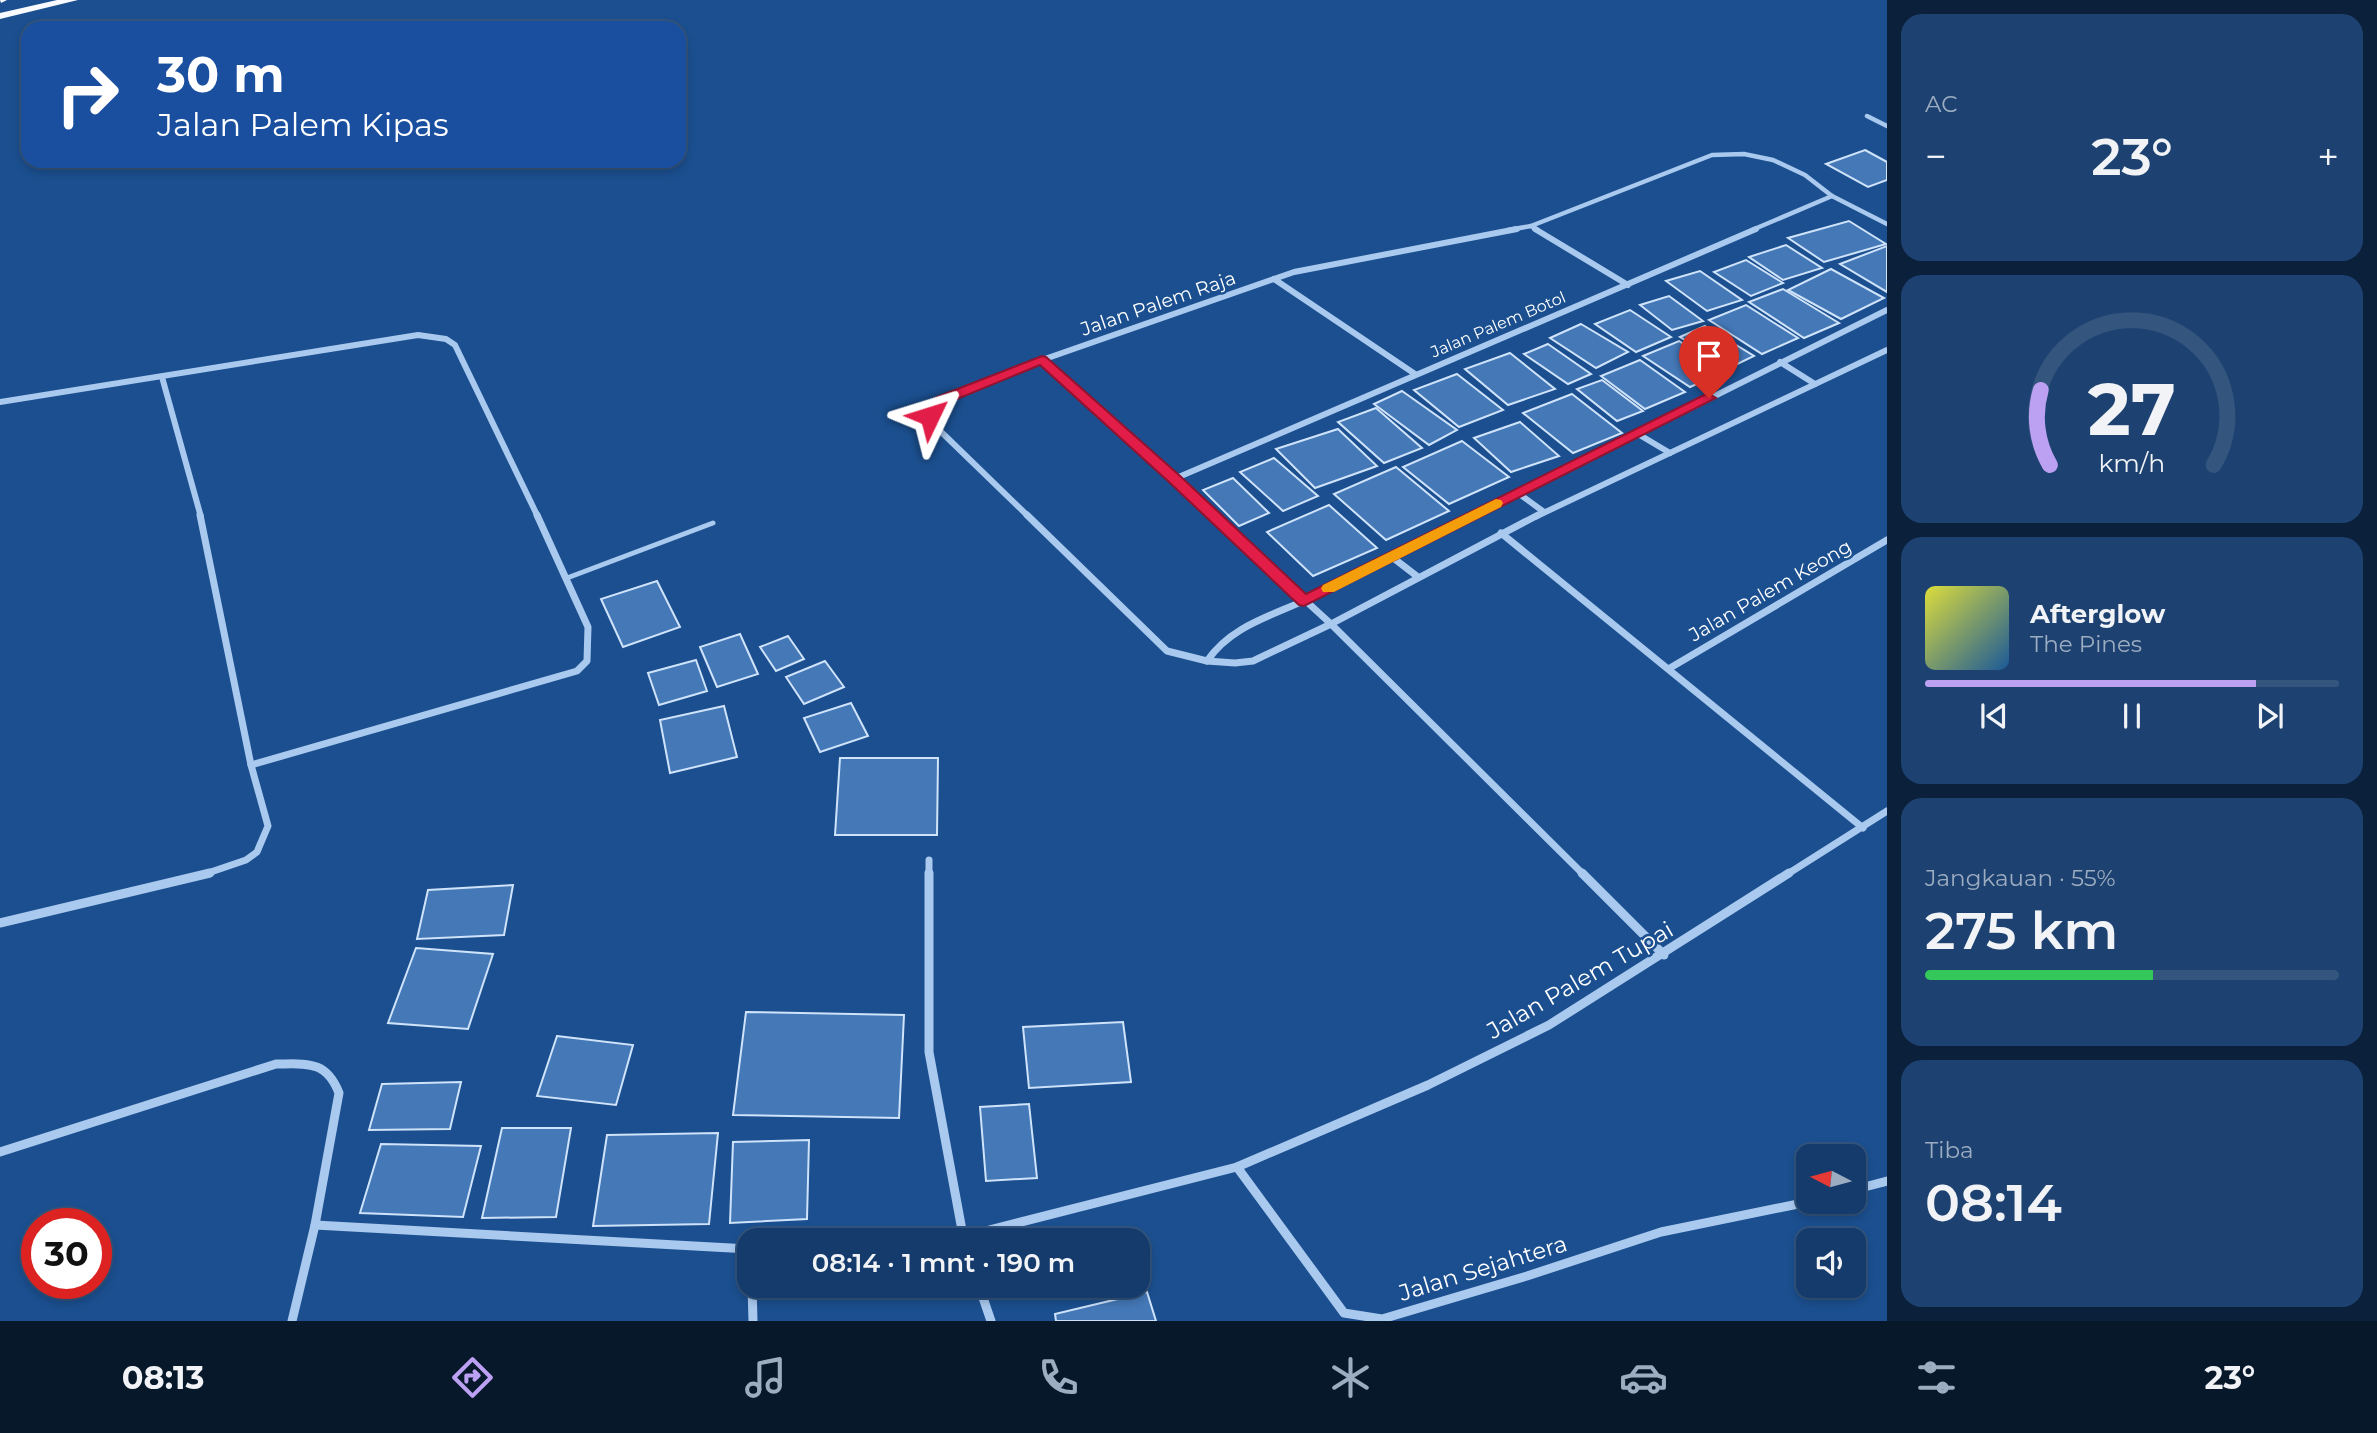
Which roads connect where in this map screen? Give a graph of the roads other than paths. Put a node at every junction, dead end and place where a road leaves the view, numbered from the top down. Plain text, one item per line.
1 (72, 0) edge
2 (0, 16) edge
3 (1867, 116) dead end
4 (1887, 126) edge
5 (1832, 196) junction
6 (1887, 224) edge
7 (1531, 226) junction
8 (1275, 279) junction
9 (1628, 285) junction
10 (1887, 310) edge
11 (1887, 350) edge
12 (1042, 360) junction
13 (1780, 362) junction
14 (1415, 374) junction
15 (162, 377) junction
16 (1815, 384) junction
17 (0, 402) edge
18 (1639, 434) junction
19 (1670, 453) junction
20 (1174, 479) junction
21 (1518, 493) junction
22 (1544, 512) junction
23 (713, 523) dead end
24 (1501, 533) junction
25 (1887, 540) edge
26 (1391, 557) junction
27 (1418, 577) junction
28 (568, 578) junction
29 (1304, 601) junction
30 (1331, 624) junction
31 (1207, 661) junction
32 (1670, 668) junction
33 (251, 765) junction
34 (1887, 811) edge
35 (1863, 828) junction
36 (929, 860) dead end
37 (0, 923) edge
38 (1664, 955) junction
39 (0, 1152) edge
40 (1237, 1167) junction
41 (1887, 1181) edge
42 (1866, 1187) edge
43 (1796, 1204) edge
44 (315, 1225) junction
45 (961, 1228) edge
46 (1005, 1228) edge
47 (737, 1248) edge
48 (752, 1298) edge
49 (983, 1298) edge
50 (292, 1321) edge
51 (753, 1321) edge
52 (991, 1321) edge

1 - 2 highway
3 - 4 street
5 - 6 street, Jalan Palem Raja
5 - 7 street, Jalan Palem Raja
5 - 9 street, Jalan Palem Botol
7 - 8 street, Jalan Palem Raja
7 - 9 street
8 - 12 street, Jalan Palem Raja
8 - 14 street
9 - 14 street, Jalan Palem Botol
10 - 13 street
11 - 16 street
12 - 20 street
12 - 31 street, Jalan Palem Raja
13 - 16 street
13 - 18 street
14 - 20 street, Jalan Palem Botol
15 - 17 street
15 - 28 street
15 - 33 street
16 - 19 street
18 - 19 street
18 - 21 street
19 - 22 street
20 - 29 street
21 - 22 street
21 - 26 street
22 - 24 street
23 - 28 lane
24 - 27 street
24 - 32 street
25 - 32 street, Jalan Palem Keong
26 - 27 street
26 - 29 street
27 - 30 street
28 - 33 street
29 - 30 street
29 - 31 street
30 - 31 street
30 - 38 street
32 - 35 street
33 - 37 street
34 - 35 street, Jalan Palem Tupai
35 - 38 street, Jalan Palem Tupai
36 - 45 street
38 - 40 street, Jalan Palem Tupai
39 - 44 street
40 - 43 street, Jalan Sejahtera
40 - 46 street, Jalan Palem Tupai
41 - 42 street
44 - 47 street
44 - 50 street
48 - 51 street
49 - 52 street

